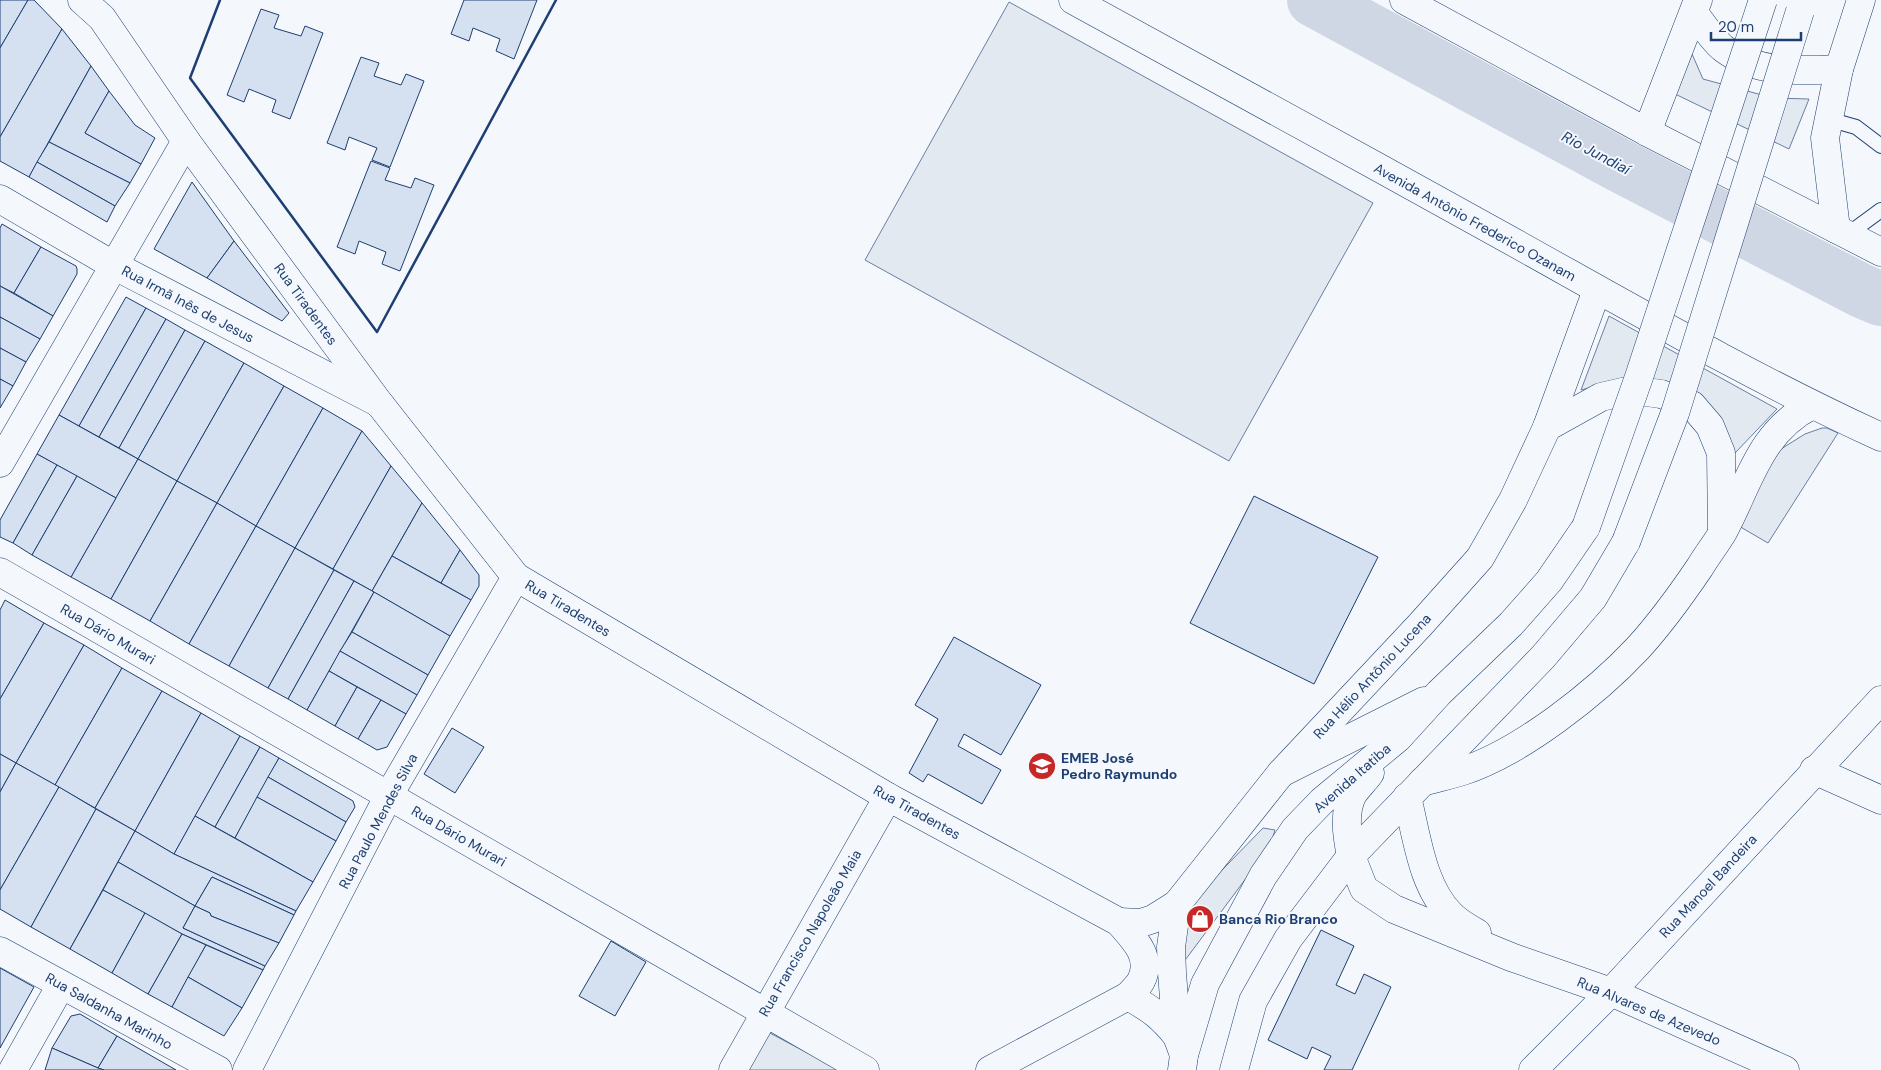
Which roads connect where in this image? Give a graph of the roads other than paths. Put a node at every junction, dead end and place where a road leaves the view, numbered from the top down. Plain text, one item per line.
1 (82, 0) edge
2 (1073, 0) edge
3 (1404, 0) edge
4 (1763, 0) edge
5 (1861, 0) edge
6 (1696, 6) edge
7 (1802, 6) edge
8 (1839, 69) junction
9 (1828, 119) junction
10 (1647, 132) junction
11 (186, 141) junction
12 (1881, 146) edge
13 (0, 199) edge
14 (1881, 210) edge
15 (1841, 232) junction
16 (1881, 252) edge
17 (113, 265) junction
18 (1597, 290) junction
19 (379, 404) junction
20 (1812, 405) junction
21 (1547, 427) junction
22 (1881, 437) edge
23 (0, 463) edge
24 (1722, 533) junction
25 (0, 572) edge
26 (516, 577) junction
27 (1439, 693) junction
28 (1881, 700) edge
29 (1398, 738) junction
30 (1814, 770) junction
31 (1282, 773) junction
32 (1415, 790) junction
33 (390, 795) junction
34 (888, 797) junction
35 (1881, 800) edge
36 (1351, 856) junction
37 (1178, 904) junction
38 (1119, 922) junction
39 (0, 951) edge
40 (1511, 957) junction
41 (61, 985) junction
42 (1611, 992) junction
43 (1128, 996) junction
44 (765, 1012) junction
45 (1181, 1054) edge
46 (13, 1070) edge
47 (218, 1070) edge
48 (248, 1070) edge
49 (733, 1070) edge
50 (865, 1070) edge
51 (990, 1070) edge
52 (1234, 1070) edge
53 (1533, 1070) edge
54 (1785, 1070) edge

1 - 11 street, Rua Tiradentes
2 - 18 street, Avenida Antônio Frederico Ozanam
3 - 10 street
4 - 27 street, Avenida Itatiba, bridge
5 - 8 street
6 - 8 street
6 - 10 street
7 - 32 street, bridge
8 - 9 street
9 - 12 lane
9 - 15 street
10 - 15 street
11 - 17 street
11 - 19 street, Rua Tiradentes
13 - 17 street, Rua Irmã Inês de Jesus
14 - 15 lane
15 - 16 street
17 - 19 street, Rua Irmã Inês de Jesus
17 - 23 street
18 - 20 street, Avenida Antônio Frederico Ozanam
18 - 21 street, Rua Hélio Antônio Lucena
19 - 26 street, Rua Tiradentes
20 - 22 street, Avenida Antônio Frederico Ozanam
20 - 24 street
21 - 24 street
21 - 31 street, Rua Hélio Antônio Lucena
24 - 32 street
25 - 33 street, Rua Dário Murari
26 - 33 street, Rua Paulo Mendes Silva
26 - 34 street, Rua Tiradentes
27 - 29 street, Avenida Itatiba
27 - 31 street
28 - 30 street, Rua Manoel Bandeira
29 - 36 street
29 - 45 street, Avenida Itatiba
30 - 35 street
30 - 42 street, Rua Manoel Bandeira
31 - 37 street, Rua Hélio Antônio Lucena
32 - 36 street
32 - 40 street
33 - 44 street, Rua Dário Murari
33 - 48 street, Rua Paulo Mendes Silva
34 - 38 street, Rua Tiradentes
34 - 44 street, Rua Francisco Napoleão Maia
36 - 40 street
36 - 52 street
37 - 38 street
37 - 45 street
38 - 43 street, Rua Tiradentes
39 - 41 street, Rua Saldanha Marinho
40 - 42 street, Rua Alvares de Azevedo
41 - 46 street
41 - 47 street, Rua Saldanha Marinho
42 - 53 street, Rua Manoel Bandeira
42 - 54 street, Rua Alvares de Azevedo
43 - 45 street
43 - 51 street
44 - 49 street, Rua Francisco Napoleão Maia
44 - 50 street, Rua Dário Murari

